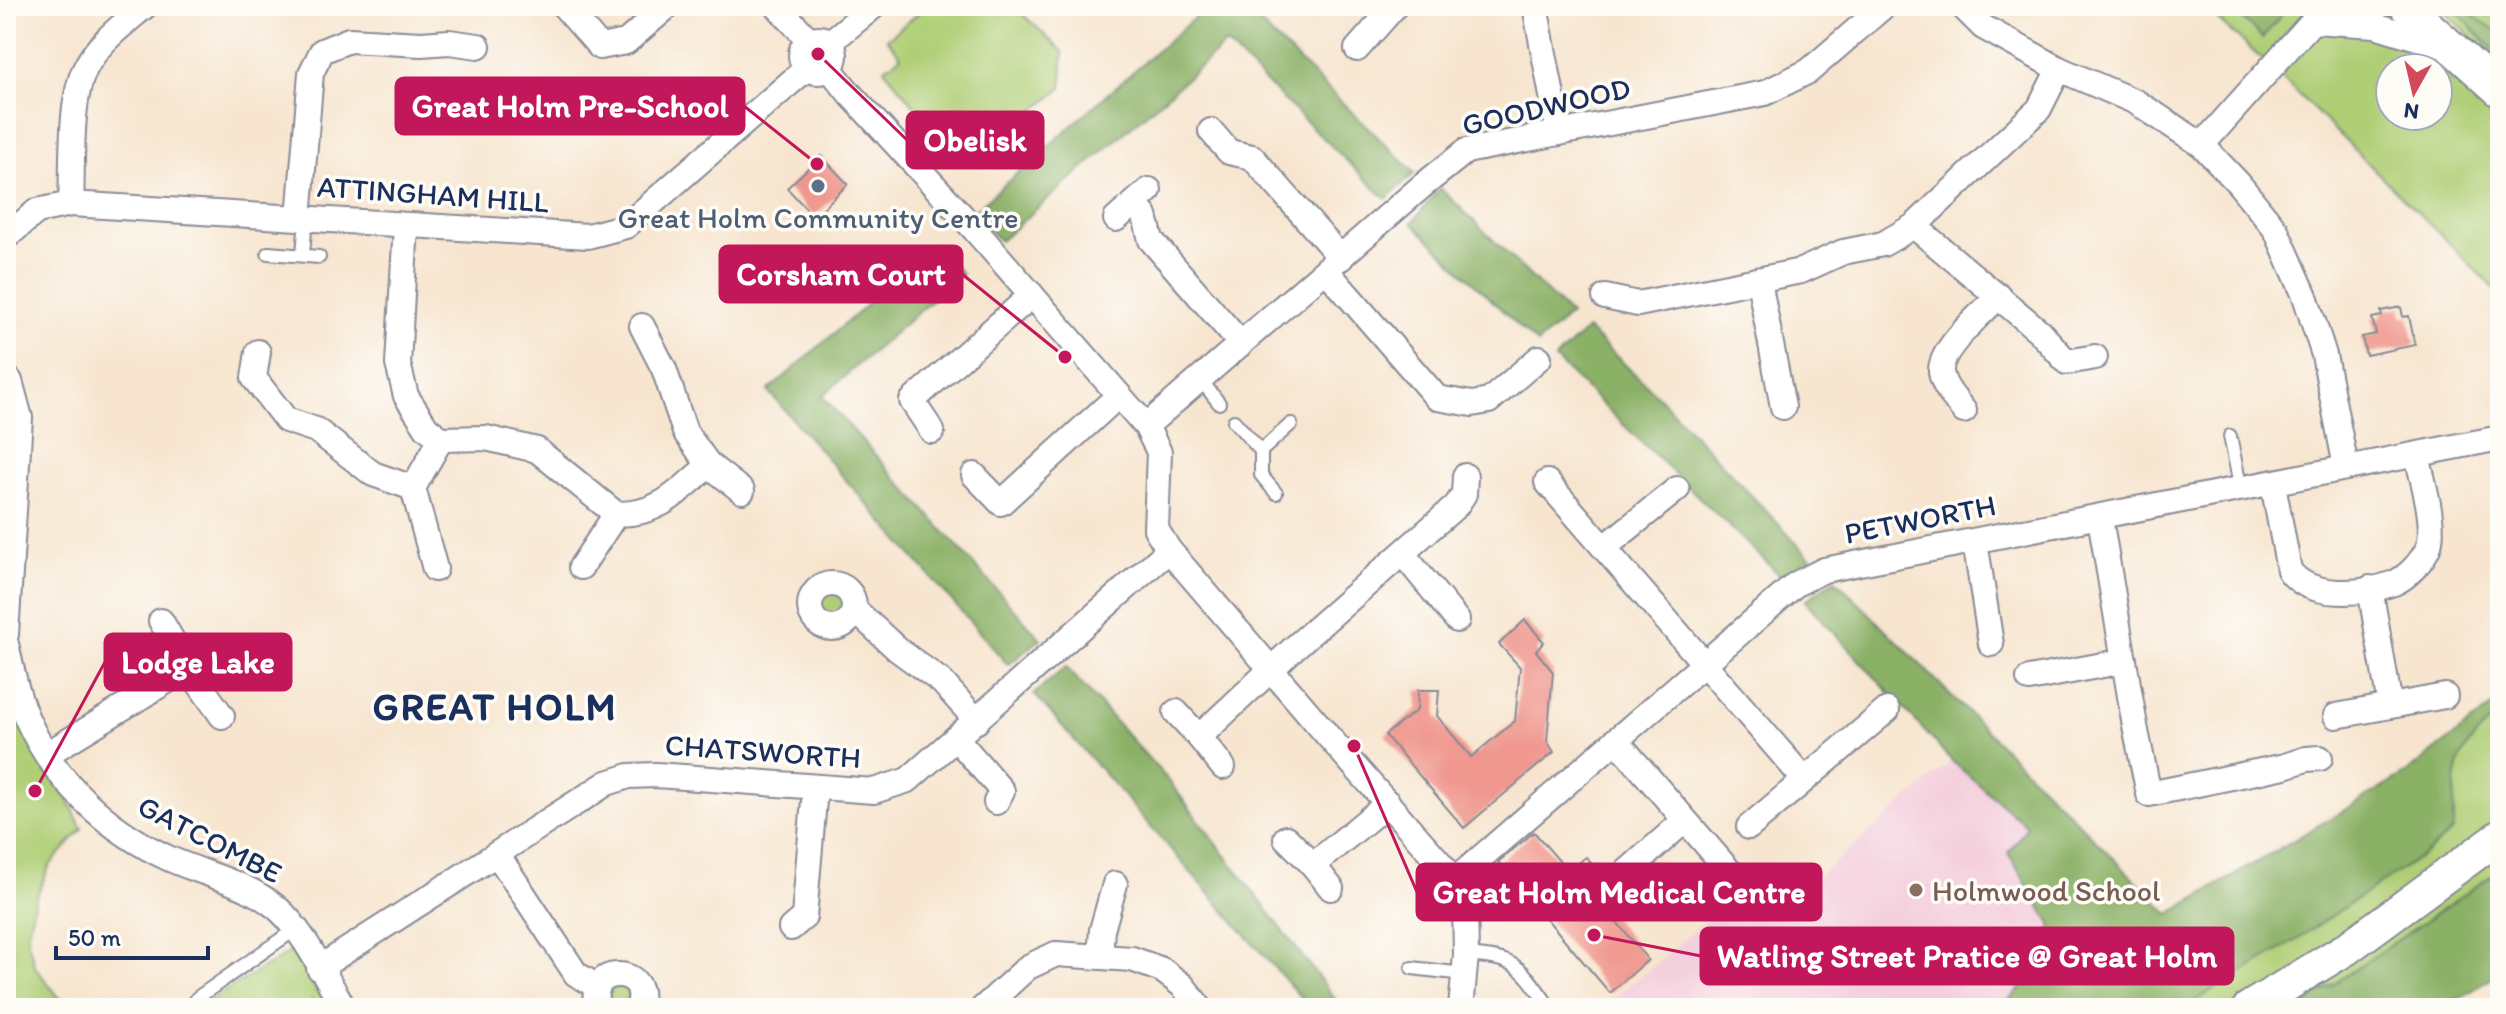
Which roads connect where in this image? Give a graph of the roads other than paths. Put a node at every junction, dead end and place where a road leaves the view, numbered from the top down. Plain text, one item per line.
1 (564, 6) edge
2 (668, 6) edge
3 (777, 6) edge
4 (874, 6) edge
5 (1395, 6) edge
6 (1535, 6) edge
7 (1884, 6) edge
8 (1962, 6) edge
9 (2406, 6) edge
10 (130, 11) edge
11 (2320, 14) edge
12 (820, 42) junction
13 (478, 46) dead end
14 (1357, 49) dead end
15 (2453, 49) junction
16 (818, 68) junction
17 (2059, 69) junction
18 (2500, 91) edge
19 (1211, 131) dead end
20 (1559, 133) junction
21 (2202, 145) junction
22 (71, 204) junction
23 (1133, 204) dead end
24 (302, 218) junction
25 (406, 225) junction
26 (1914, 226) junction
27 (6, 237) edge
28 (268, 253) dead end
29 (303, 254) junction
30 (319, 257) dead end
31 (1334, 264) junction
32 (1759, 281) junction
33 (1032, 295) junction
34 (1999, 296) junction
35 (1605, 297) dead end
36 (642, 326) dead end
37 (1241, 344) junction
38 (258, 352) dead end
39 (2095, 357) dead end
40 (1539, 358) dead end
41 (6, 377) edge
42 (1200, 379) junction
43 (1118, 396) junction
44 (1219, 403) dead end
45 (1783, 407) dead end
46 (1964, 411) dead end
47 (1234, 421) dead end
48 (1291, 424) dead end
49 (1146, 426) junction
50 (932, 431) dead end
51 (2230, 436) dead end
52 (2500, 438) edge
53 (441, 439) junction
54 (1261, 451) junction
55 (2417, 455) junction
56 (709, 465) junction
57 (2346, 467) junction
58 (974, 475) dead end
59 (1465, 476) dead end
60 (1547, 482) dead end
61 (2273, 484) junction
62 (413, 488) junction
63 (1677, 489) dead end
64 (2241, 490) junction
65 (742, 491) dead end
66 (1276, 493) dead end
67 (616, 514) junction
68 (2100, 518) junction
69 (1975, 541) junction
70 (1605, 547) junction
71 (1169, 550) junction
72 (1403, 554) junction
73 (581, 567) dead end
74 (435, 569) dead end
75 (2370, 588) junction
76 (854, 609) dead end
77 (1457, 620) dead end
78 (161, 621) dead end
79 (6, 634) edge
80 (6, 644) edge
81 (1991, 644) dead end
82 (2124, 661) junction
83 (1706, 664) junction
84 (188, 668) junction
85 (1271, 669) junction
86 (2029, 679) dead end
87 (2445, 696) dead end
88 (2390, 706) junction
89 (1887, 710) dead end
90 (1176, 712) dead end
91 (222, 716) dead end
92 (2336, 716) dead end
93 (977, 721) junction
94 (1199, 737) junction
95 (956, 738) junction
96 (1616, 740) junction
97 (47, 754) junction
98 (2320, 758) dead end
99 (1223, 767) dead end
100 (1804, 779) junction
101 (815, 789) junction
102 (1006, 794) dead end
103 (1388, 803) junction
104 (1684, 821) junction
105 (1749, 827) dead end
106 (2500, 836) edge
107 (1286, 838) dead end
108 (497, 854) junction
109 (1313, 865) junction
110 (1622, 876) dead end
111 (1455, 880) junction
112 (1737, 880) dead end
113 (1115, 884) dead end
114 (1331, 888) dead end
115 (807, 923) dead end
116 (297, 928) junction
117 (1100, 956) junction
118 (1465, 965) junction
119 (319, 968) junction
120 (1412, 968) dead end
121 (598, 997) edge
122 (197, 998) dead end
123 (344, 1008) edge
124 (638, 1008) edge
125 (983, 1008) edge
126 (1200, 1008) edge
127 (1461, 1008) edge
128 (1550, 1008) edge
129 (2249, 1008) edge

1 - 2 street
3 - 12 street
4 - 12 street
5 - 14 street
6 - 20 street
7 - 20 street, GOODWOOD
8 - 17 street
9 - 15 street
10 - 22 street
11 - 15 street
11 - 21 street
12 - 16 street
13 - 24 street
15 - 18 street
16 - 25 street, ATTINGHAM HILL
16 - 33 street
17 - 21 street
17 - 26 street
19 - 31 street
20 - 31 street, GOODWOOD
21 - 57 street
22 - 24 street, ATTINGHAM HILL
22 - 27 street, ATTINGHAM HILL
23 - 37 street
24 - 25 street, ATTINGHAM HILL
24 - 29 lane
25 - 53 street
26 - 32 street
26 - 34 street
28 - 29 lane
29 - 30 lane
31 - 37 street, GOODWOOD
31 - 40 street
32 - 35 street
32 - 45 street
33 - 43 street
33 - 50 street
34 - 39 street
34 - 46 street
36 - 56 street
37 - 42 street, GOODWOOD
38 - 62 street
41 - 79 street
42 - 44 lane
42 - 49 street, GOODWOOD
43 - 49 street
43 - 58 street
47 - 54 lane
48 - 54 lane
49 - 71 street
51 - 64 lane
52 - 55 street, PETWORTH
53 - 62 street
53 - 67 street
54 - 66 lane
55 - 57 street, PETWORTH
55 - 75 street
56 - 65 street
56 - 67 street
57 - 61 street, PETWORTH
59 - 72 street
60 - 70 street
61 - 64 street, PETWORTH
61 - 75 street
62 - 74 street
63 - 70 street
64 - 68 street, PETWORTH
67 - 73 street
68 - 69 street, PETWORTH
68 - 82 street
69 - 81 street
69 - 83 street, PETWORTH
70 - 83 street
71 - 85 street
71 - 93 street, CHATSWORTH
72 - 77 street
72 - 85 street
75 - 88 street
76 - 93 street
78 - 84 street
80 - 97 street, GATCOMBE
82 - 86 street
82 - 98 street
83 - 96 street, PETWORTH
83 - 100 street
84 - 91 street
84 - 97 street
85 - 94 street
85 - 103 street
87 - 88 street
88 - 92 street
89 - 100 street
90 - 94 street
93 - 95 street, CHATSWORTH
94 - 99 street
95 - 101 street, CHATSWORTH
95 - 102 street
96 - 104 street
96 - 111 street, PETWORTH
97 - 116 street, GATCOMBE
100 - 105 street
101 - 108 street, CHATSWORTH
101 - 115 street
103 - 109 street
103 - 111 street
104 - 110 street
104 - 112 street
106 - 129 street
107 - 109 street
108 - 119 street, CHATSWORTH
108 - 121 street
109 - 114 street
111 - 118 street
113 - 117 street
116 - 119 street, GATCOMBE
116 - 122 lane
117 - 125 street
117 - 126 street
118 - 120 lane
118 - 127 street
118 - 128 lane
119 - 123 street, GATCOMBE
121 - 124 street

